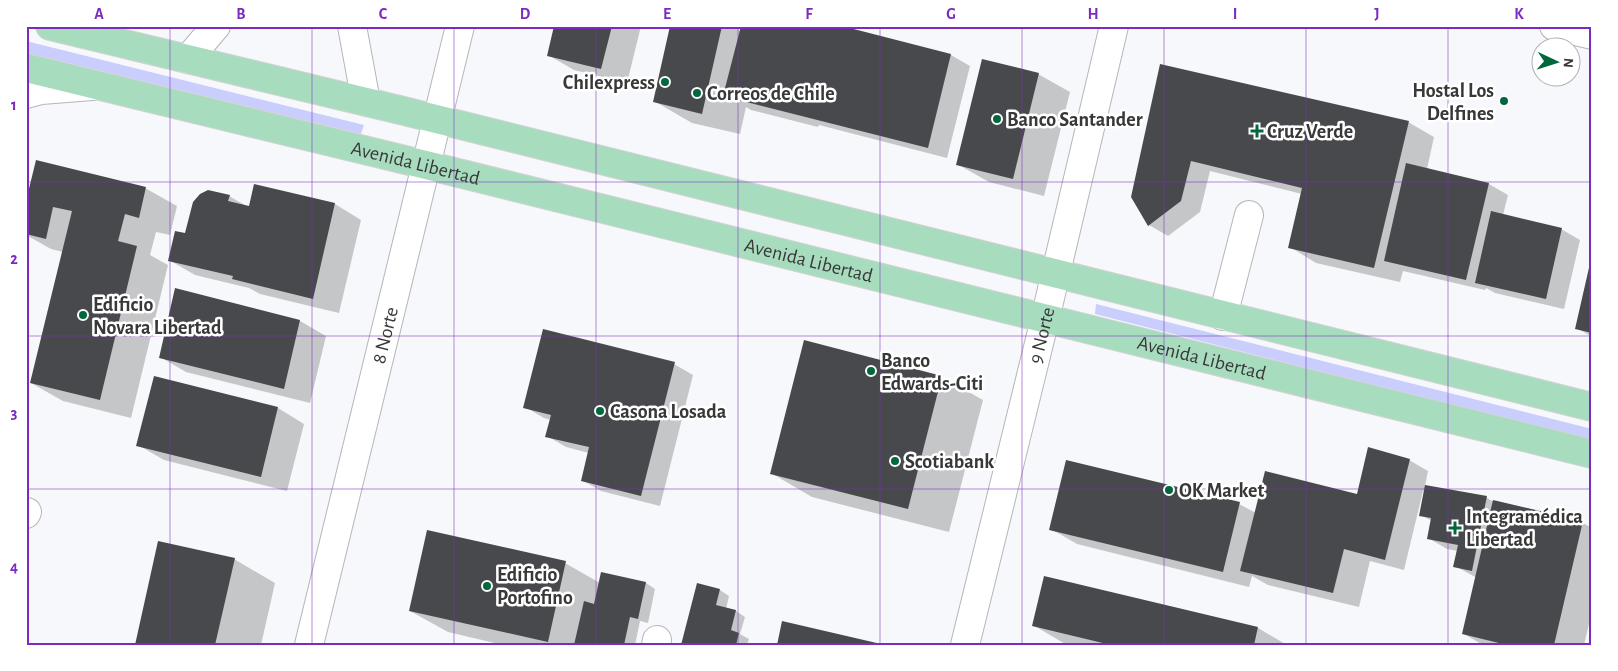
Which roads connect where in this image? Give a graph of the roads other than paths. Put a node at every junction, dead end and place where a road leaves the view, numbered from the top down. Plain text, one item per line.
1 (50, 26) edge
2 (216, 26) edge
3 (352, 26) edge
4 (460, 26) edge
5 (1114, 26) edge
6 (1554, 26) edge
7 (108, 33) edge
8 (1592, 35) edge
9 (188, 59) junction
10 (26, 68) edge
11 (94, 86) junction
12 (26, 94) edge
13 (366, 102) junction
14 (436, 119) junction
15 (426, 165) junction
16 (1249, 215) dead end
17 (1056, 274) junction
18 (1223, 316) junction
19 (1045, 319) junction
20 (1592, 407) edge
21 (1592, 454) edge
22 (309, 645) edge
23 (965, 645) edge

1 - 7 main road
2 - 9 street
3 - 13 street
4 - 14 street, 8 Norte
5 - 17 street, 9 Norte
6 - 8 street
7 - 9 main road
9 - 13 main road
10 - 11 main road, Avenida Libertad
11 - 12 street
11 - 15 main road, Avenida Libertad
13 - 14 main road
14 - 15 street, 8 Norte
14 - 17 main road
15 - 19 main road, Avenida Libertad
15 - 22 street, 8 Norte
16 - 18 street
17 - 18 main road
17 - 19 street, 9 Norte
18 - 20 main road
19 - 21 main road, Avenida Libertad
19 - 23 street, 9 Norte

